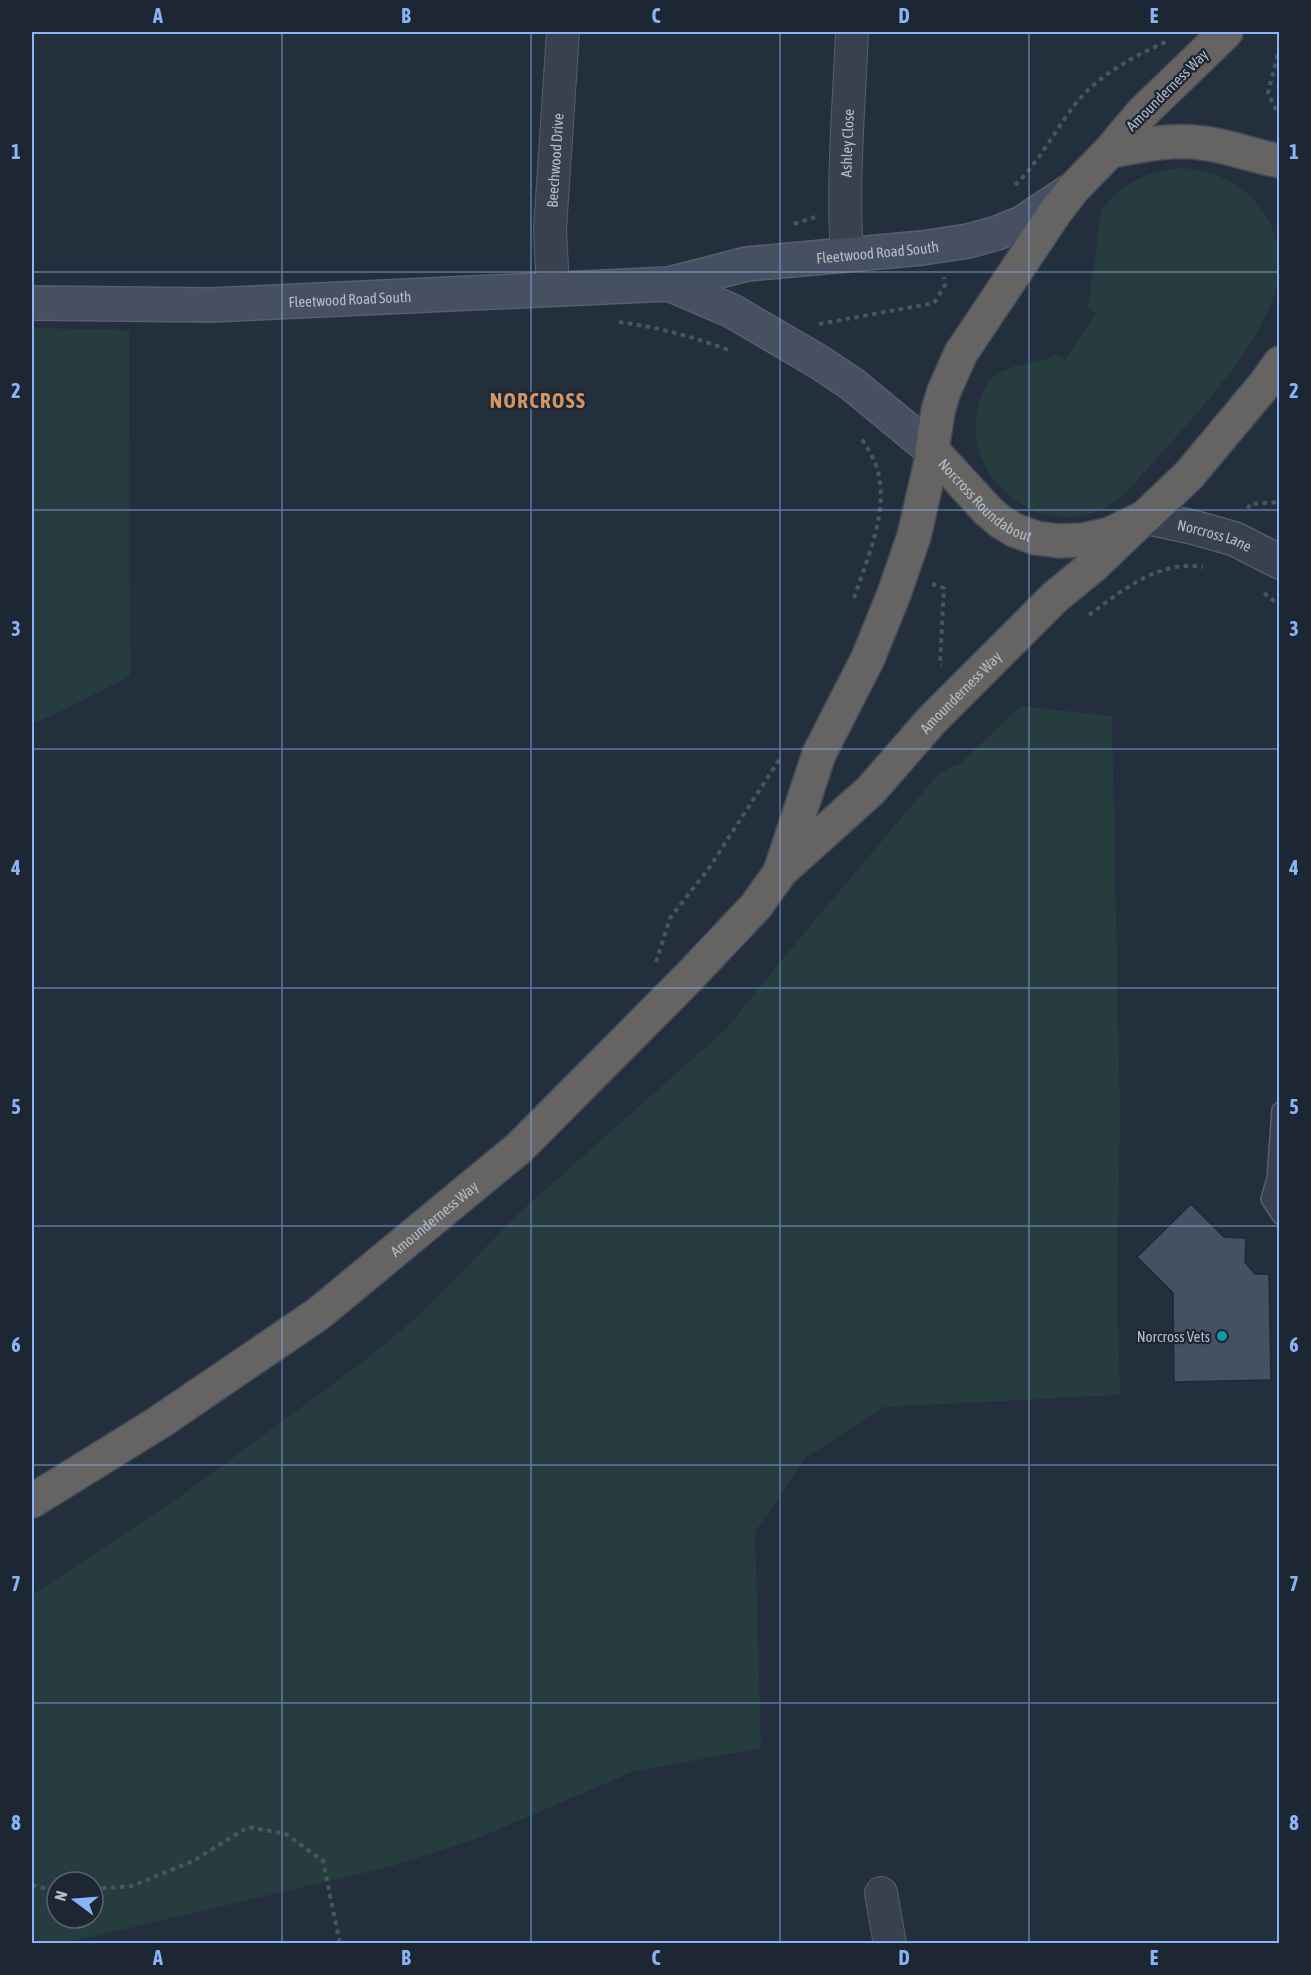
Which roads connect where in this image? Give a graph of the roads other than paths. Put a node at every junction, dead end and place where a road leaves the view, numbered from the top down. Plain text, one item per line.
1 (563, 32) edge
2 (852, 32) edge
3 (1226, 32) edge
4 (1110, 151) junction
5 (1280, 161) edge
6 (1074, 188) junction
7 (847, 254) junction
8 (669, 284) junction
9 (553, 289) junction
10 (32, 303) edge
11 (1280, 363) edge
12 (933, 451) junction
13 (1144, 518) junction
14 (1280, 562) edge
15 (781, 871) junction
16 (1280, 1110) edge
17 (1280, 1216) edge
18 (32, 1501) edge
19 (881, 1893) dead end
20 (890, 1944) edge

1 - 9 street, Beechwood Drive
2 - 7 street, Ashley Close
3 - 4 highway, Amounderness Way
4 - 5 highway
4 - 6 highway, Norcross Roundabout
6 - 7 main road, Fleetwood Road South
6 - 12 highway, Norcross Roundabout
7 - 8 main road, Fleetwood Road South
8 - 9 main road, Fleetwood Road South
8 - 12 main road, Fleetwood Road South
9 - 10 main road, Fleetwood Road South
11 - 13 highway, Norcross Roundabout
12 - 13 highway, Norcross Roundabout
12 - 15 highway, Amounderness Way
13 - 14 street, Norcross Lane
13 - 15 highway, Amounderness Way
15 - 18 highway, Amounderness Way
16 - 17 lane
19 - 20 street

